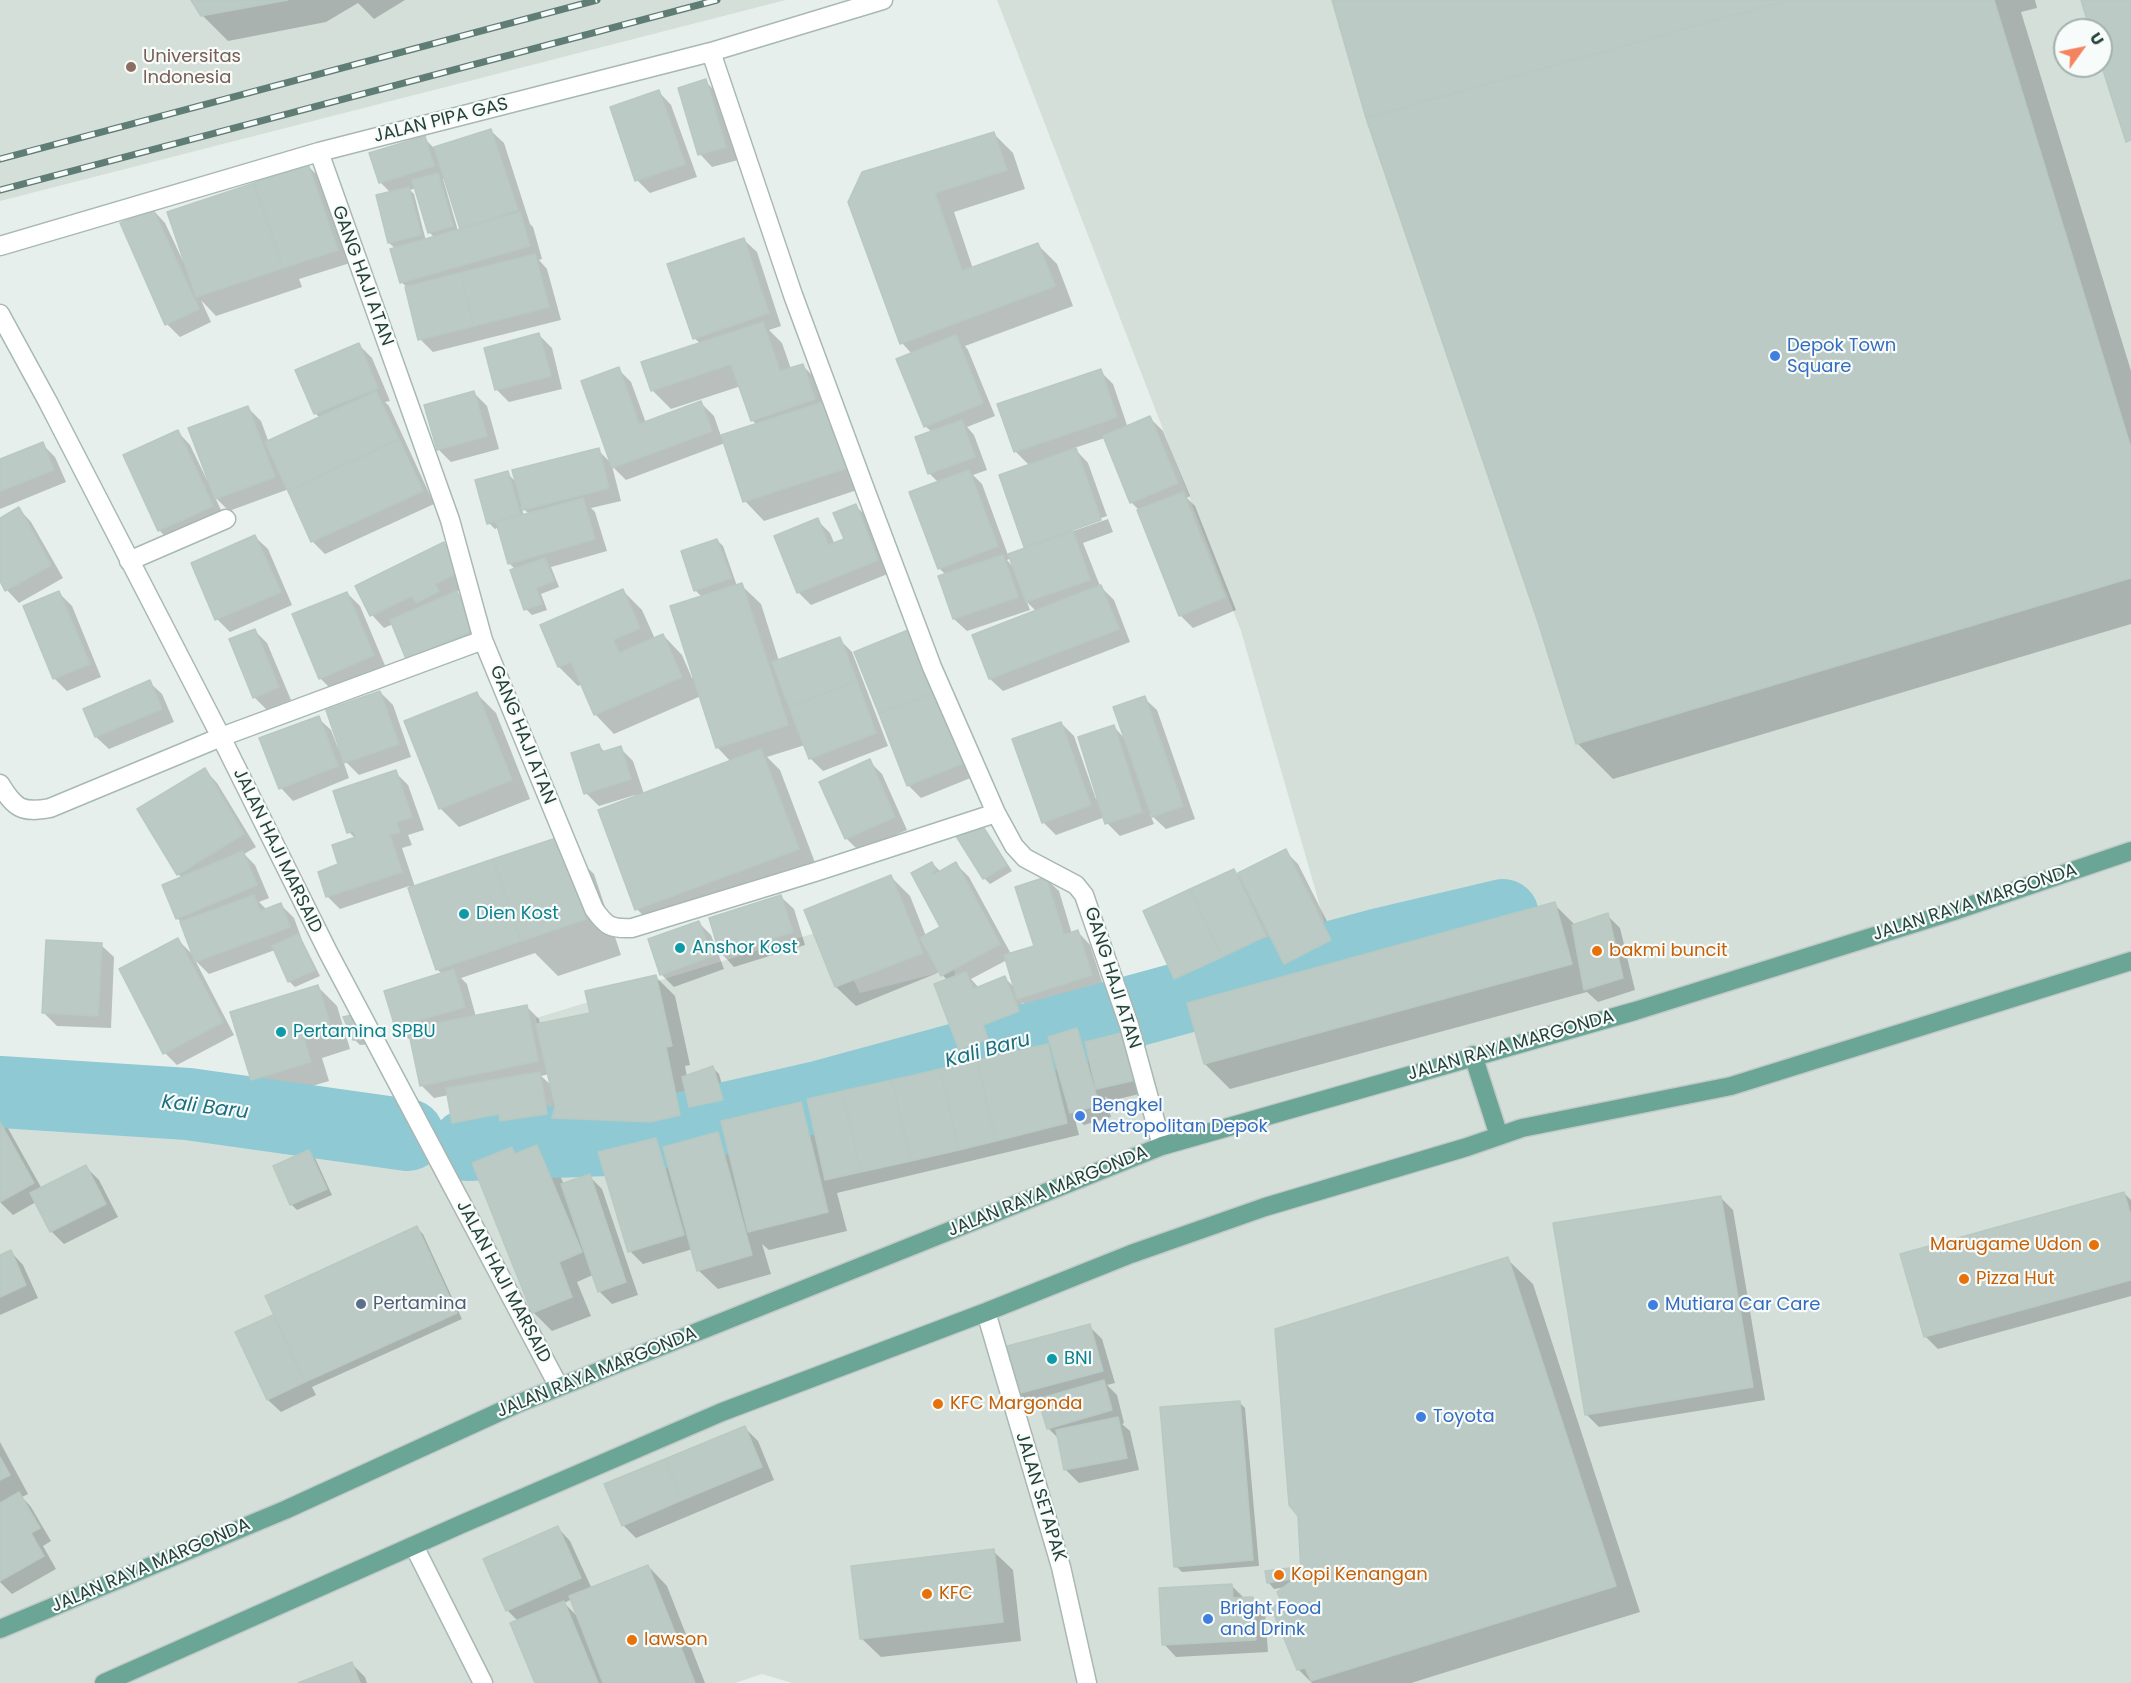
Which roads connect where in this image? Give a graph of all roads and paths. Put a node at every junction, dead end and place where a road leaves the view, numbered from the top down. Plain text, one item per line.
1 (883, 0) edge
2 (711, 52) junction
3 (319, 152) junction
4 (0, 246) edge
5 (0, 314) edge
6 (226, 519) dead end
7 (129, 561) junction
8 (483, 640) junction
9 (221, 737) junction
10 (0, 784) edge
11 (996, 813) junction
12 (2131, 851) edge
13 (2131, 961) edge
14 (1473, 1055) junction
15 (1499, 1136) junction
16 (1162, 1146) junction
17 (986, 1312) junction
18 (559, 1387) junction
19 (414, 1546) junction
20 (0, 1629) edge
21 (104, 1683) edge
22 (483, 1683) edge
23 (1087, 1683) edge

1 - 2 street, JALAN PIPA GAS
2 - 3 street, JALAN PIPA GAS
2 - 11 street, GANG HAJI ATAN
3 - 4 street, JALAN PIPA GAS
3 - 8 street, GANG HAJI ATAN
5 - 7 street, JALAN HAJI MARSAID
6 - 7 street
7 - 9 street, JALAN HAJI MARSAID
8 - 9 street
8 - 11 street, GANG HAJI ATAN
9 - 10 street
9 - 18 street, JALAN HAJI MARSAID
11 - 16 street, GANG HAJI ATAN
12 - 14 main road, JALAN RAYA MARGONDA
13 - 15 main road
14 - 15 main road
14 - 16 main road, JALAN RAYA MARGONDA
15 - 17 main road
16 - 18 main road, JALAN RAYA MARGONDA
17 - 19 main road
17 - 23 street, JALAN SETAPAK
18 - 20 main road, JALAN RAYA MARGONDA
19 - 21 main road
19 - 22 street

